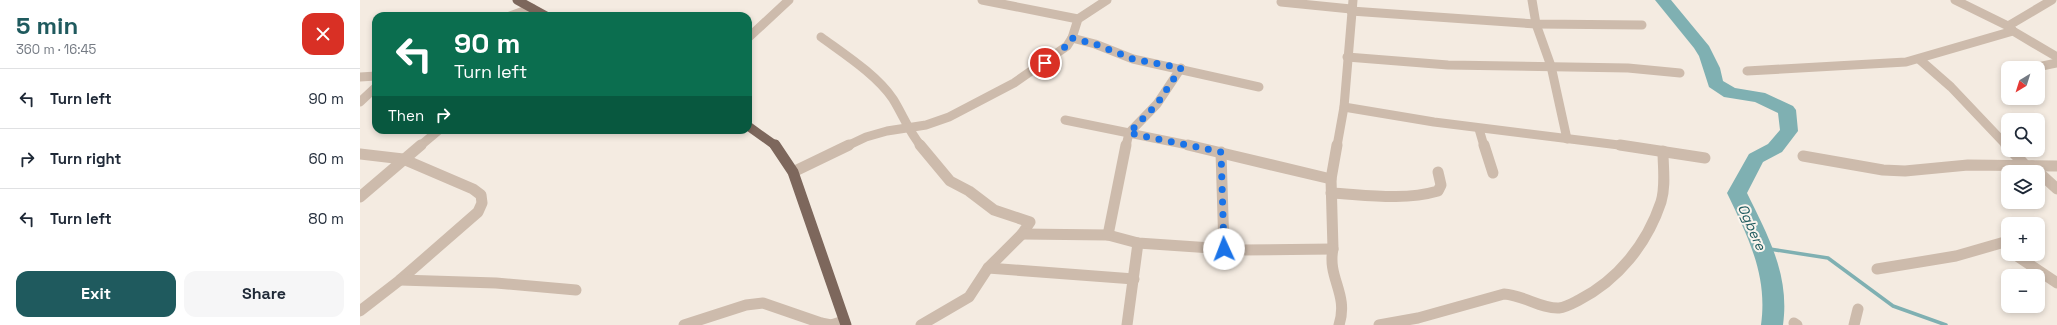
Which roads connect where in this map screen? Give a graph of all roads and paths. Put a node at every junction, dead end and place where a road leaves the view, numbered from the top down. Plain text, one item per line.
1 (517, 0) edge
2 (789, 0) edge
3 (982, 0) edge
4 (1107, 0) edge
5 (1532, 0) edge
6 (1954, 0) edge
7 (2052, 0) edge
8 (1281, 2) dead end
9 (1352, 7) edge
10 (532, 8) junction
11 (521, 12) edge
12 (539, 12) edge
13 (1078, 19) junction
14 (1536, 24) junction
15 (1642, 25) dead end
16 (2011, 28) junction
17 (752, 34) edge
18 (821, 37) dead end
19 (1072, 38) junction
20 (1347, 57) junction
21 (2057, 57) edge
22 (1919, 59) junction
23 (2057, 63) edge
24 (2045, 65) edge
25 (1550, 66) junction
26 (1181, 68) junction
27 (1747, 71) dead end
28 (1680, 73) dead end
29 (372, 76) edge
30 (360, 77) edge
31 (1259, 86) dead end
32 (372, 91) edge
33 (360, 102) edge
34 (1344, 107) junction
35 (1065, 120) dead end
36 (752, 128) edge
37 (908, 128) junction
38 (1479, 128) junction
39 (1129, 133) junction
40 (434, 134) edge
41 (1567, 139) junction
42 (2001, 140) edge
43 (1663, 150) junction
44 (1221, 152) junction
45 (360, 154) edge
46 (1803, 156) dead end
47 (2019, 157) edge
48 (1705, 158) dead end
49 (403, 159) junction
50 (2028, 165) edge
51 (2001, 166) edge
52 (2045, 166) edge
53 (2057, 166) edge
54 (793, 172) junction
55 (1438, 172) dead end
56 (1493, 173) dead end
57 (1331, 179) junction
58 (2045, 179) edge
59 (2057, 189) edge
60 (1331, 193) junction
61 (360, 196) edge
62 (1022, 234) junction
63 (1108, 235) junction
64 (1138, 243) junction
65 (2001, 246) edge
66 (1224, 249) junction
67 (1333, 249) junction
68 (2024, 261) edge
69 (988, 268) junction
70 (1877, 269) dead end
71 (1134, 279) junction
72 (400, 280) junction
73 (2057, 283) edge
74 (576, 290) dead end
75 (362, 308) edge
76 (1858, 309) dead end
77 (845, 323) edge
78 (684, 325) edge
79 (921, 325) edge
80 (1127, 325) edge
81 (1339, 325) edge
82 (1379, 325) edge
83 (1854, 325) edge

1 - 10 main road
2 - 17 street
3 - 13 street
4 - 13 street
5 - 14 street
6 - 16 street
7 - 16 street
8 - 9 street
9 - 14 street
9 - 20 street
10 - 11 street
10 - 12 main road
13 - 19 street
14 - 15 street
14 - 25 street
16 - 21 street
16 - 22 street
18 - 37 street
19 - 26 street
19 - 37 street
20 - 25 street
20 - 34 street
22 - 27 street
22 - 42 street
23 - 24 street
25 - 28 street
25 - 41 street
26 - 31 street
26 - 39 street
29 - 30 street
32 - 33 street
34 - 38 street
34 - 57 street
35 - 39 street
36 - 54 main road
37 - 54 street
37 - 62 street
38 - 41 street
38 - 56 street
39 - 44 street
39 - 63 street
40 - 49 street
41 - 43 street
43 - 48 street
43 - 82 street
44 - 57 street
44 - 66 street
45 - 49 street
46 - 51 street
47 - 50 street
49 - 61 street
49 - 72 street
52 - 53 street
54 - 77 main road
55 - 60 street
57 - 60 street
58 - 59 street
60 - 67 street
62 - 63 street
62 - 69 street
63 - 64 street
64 - 66 street
64 - 71 street
65 - 70 street
66 - 67 street
67 - 81 street
68 - 73 street
69 - 71 street
69 - 79 street
71 - 80 street
72 - 74 street
72 - 75 street
76 - 83 street
77 - 78 street

